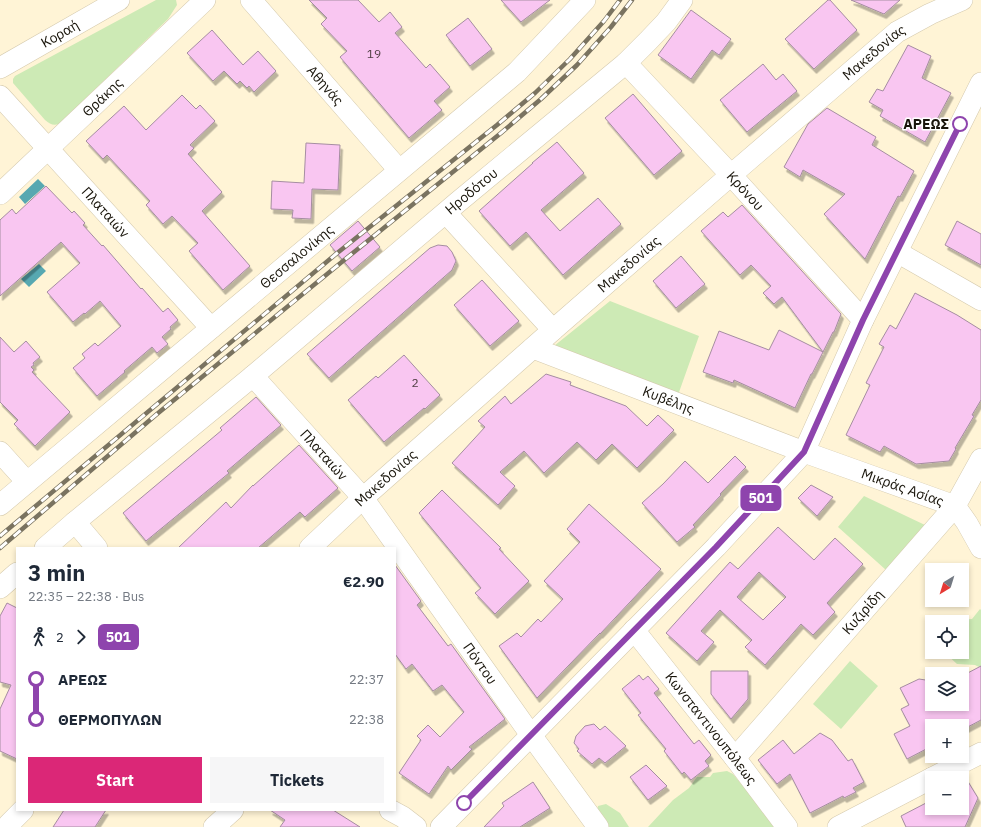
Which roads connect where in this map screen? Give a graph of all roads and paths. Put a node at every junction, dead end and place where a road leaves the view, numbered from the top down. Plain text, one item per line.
1 (119, 0) edge
2 (206, 0) edge
3 (251, 0) edge
4 (682, 0) edge
5 (962, 0) edge
6 (581, 2) edge
7 (626, 63) junction
8 (0, 68) edge
9 (981, 83) edge
10 (0, 96) edge
11 (47, 148) junction
12 (399, 170) junction
13 (731, 175) junction
14 (0, 194) edge
15 (446, 212) junction
16 (896, 252) junction
17 (981, 300) edge
18 (863, 320) junction
19 (211, 328) junction
20 (553, 330) junction
21 (533, 348) junction
22 (253, 376) junction
23 (0, 452) edge
24 (804, 452) junction
25 (981, 459) edge
26 (27, 482) junction
27 (363, 498) junction
28 (0, 505) edge
29 (956, 506) junction
30 (74, 522) junction
31 (46, 547) edge
32 (96, 547) edge
33 (311, 547) edge
34 (981, 548) edge
35 (16, 574) edge
36 (0, 588) edge
37 (634, 630) junction
38 (531, 735) junction
39 (981, 753) edge
40 (735, 758) junction
41 (946, 771) edge
42 (925, 782) edge
43 (22, 811) edge
44 (232, 811) edge
45 (392, 811) edge
46 (6, 827) edge
47 (214, 827) edge
48 (416, 827) edge
49 (441, 827) edge
50 (598, 827) edge
51 (787, 827) edge
52 (838, 827) edge

1 - 8 street, Κοραή
2 - 11 street, Θράκης
3 - 12 street, Αθηνάς
4 - 7 street, Ηροδότου
5 - 13 street, Μακεδονίας
6 - 12 street, Θεσσαλονίκης
7 - 13 street, Κρόνου
7 - 15 street, Ηροδότου
9 - 16 street
10 - 11 street, Πλαταιών
11 - 14 street, Θράκης
11 - 19 street, Πλαταιών
12 - 19 street, Θεσσαλονίκης
13 - 18 street, Κρόνου
13 - 20 street, Μακεδονίας
15 - 20 street
15 - 22 street, Ηροδότου
16 - 17 street
16 - 18 street
18 - 24 street
19 - 26 street, Θεσσαλονίκης
20 - 21 street, Μακεδονίας
21 - 24 street, Κυβέλης
21 - 27 street, Μακεδονίας
22 - 27 street, Πλαταιών
22 - 30 street
23 - 26 street
24 - 29 street, Μικράς Ασίας
24 - 37 street
25 - 29 street, Κυζιρίδη
26 - 28 street, Θεσσαλονίκης
27 - 33 street, Μακεδονίας
27 - 38 street, Πόντου
29 - 34 street, Μικράς Ασίας
29 - 40 street, Κυζιρίδη
30 - 31 street
30 - 32 street
35 - 36 street
37 - 38 street
37 - 40 street, Κωνσταντινουπόλεως
38 - 49 street
38 - 50 street, Πόντου
39 - 41 street
40 - 51 street, Κωνσταντινουπόλεως
42 - 52 street
43 - 46 street
44 - 47 street
45 - 48 street

